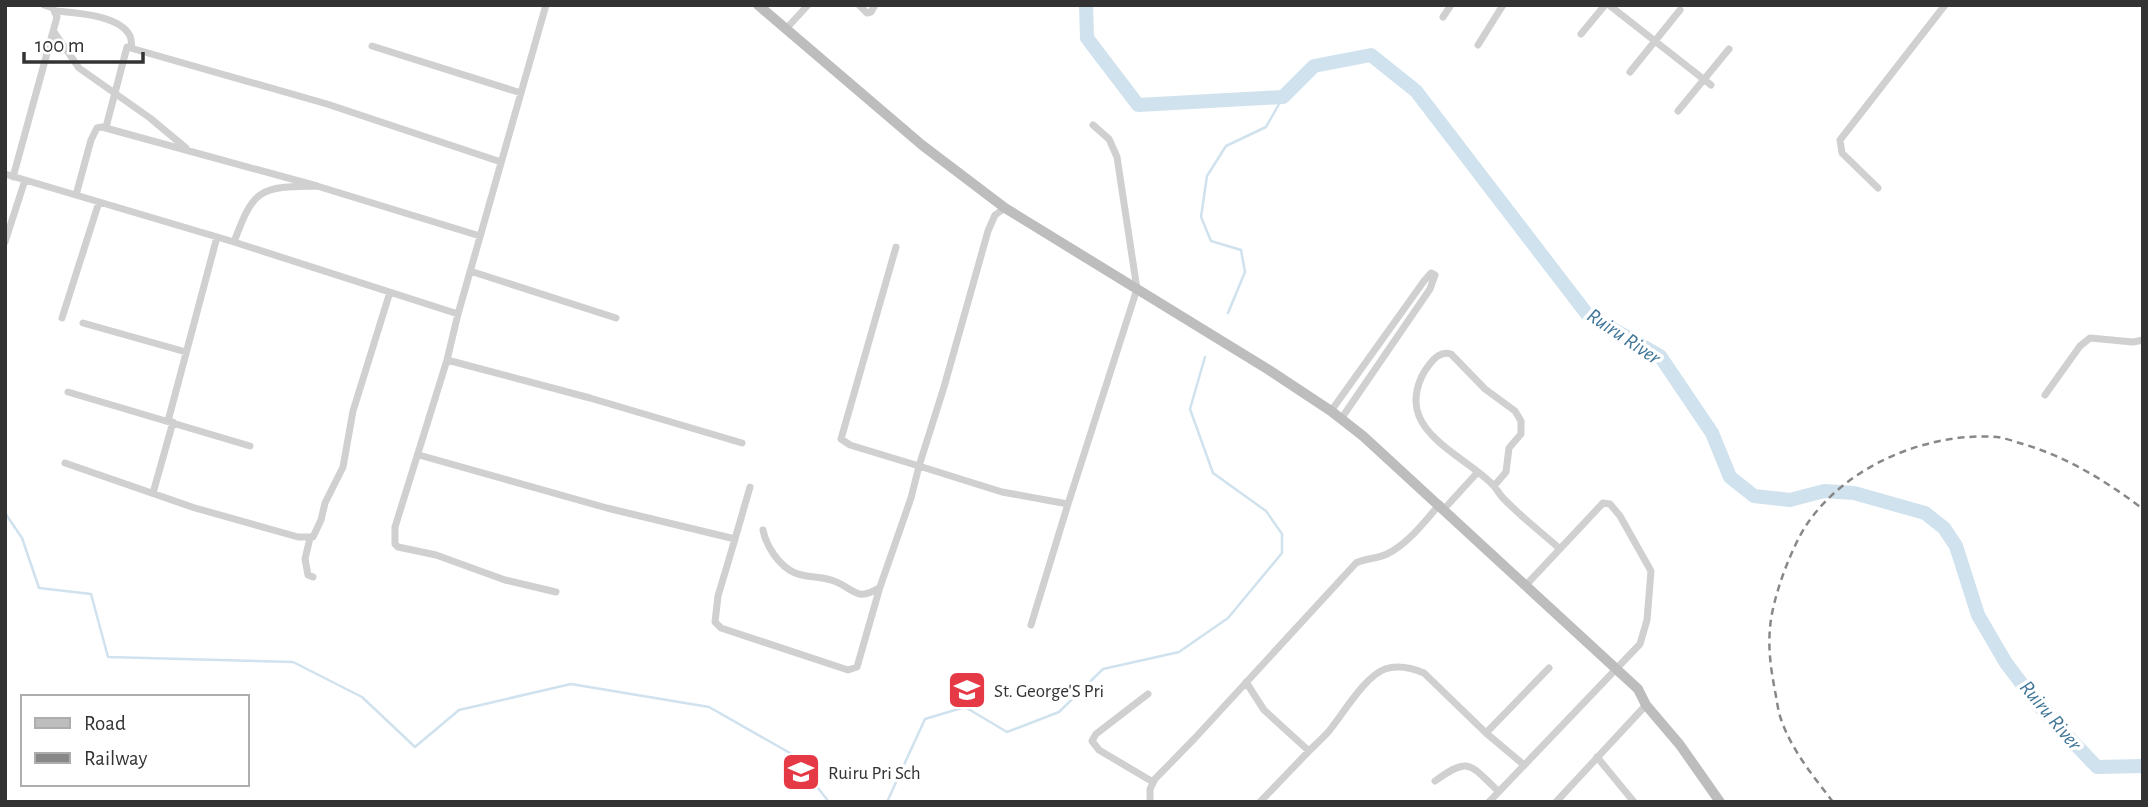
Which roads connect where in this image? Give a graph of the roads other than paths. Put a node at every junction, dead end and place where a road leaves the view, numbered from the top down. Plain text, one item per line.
1 (44, 5) edge
2 (546, 5) edge
3 (758, 5) edge
4 (808, 5) edge
5 (859, 5) edge
6 (875, 5) edge
7 (1451, 5) edge
8 (1503, 5) edge
9 (1607, 5) edge
10 (1945, 5) edge
11 (1680, 10) dead end
12 (56, 11) junction
13 (1443, 17) dead end
14 (785, 30) junction
15 (54, 32) junction
16 (1581, 34) dead end
17 (1655, 42) junction
18 (1478, 45) dead end
19 (372, 46) dead end
20 (132, 48) junction
21 (1729, 49) dead end
22 (1630, 72) dead end
23 (1704, 80) junction
24 (1711, 85) dead end
25 (113, 93) junction
26 (521, 93) junction
27 (1678, 111) dead end
28 (1093, 125) dead end
29 (106, 127) junction
30 (188, 150) junction
31 (501, 162) junction
32 (9, 175) edge
33 (25, 180) junction
34 (317, 186) junction
35 (1878, 188) dead end
36 (76, 195) junction
37 (99, 202) junction
38 (1005, 208) junction
39 (480, 236) junction
40 (217, 237) junction
41 (5, 243) edge
42 (234, 243) junction
43 (896, 247) dead end
44 (470, 271) junction
45 (1137, 289) junction
46 (390, 292) junction
47 (458, 314) junction
48 (62, 318) dead end
49 (616, 318) dead end
50 (83, 323) dead end
51 (2143, 340) edge
52 (186, 352) junction
53 (447, 360) junction
54 (1356, 375) junction
55 (1366, 382) junction
56 (68, 392) dead end
57 (2045, 396) dead end
58 (1331, 411) junction
59 (1341, 419) junction
60 (170, 422) junction
61 (742, 443) dead end
62 (250, 446) dead end
63 (419, 455) junction
64 (65, 463) dead end
65 (919, 466) junction
66 (1477, 473) junction
67 (1494, 486) junction
68 (750, 487) dead end
69 (153, 494) junction
70 (1068, 505) junction
71 (1442, 507) junction
72 (763, 530) dead end
73 (310, 538) junction
74 (735, 539) junction
75 (1559, 548) junction
76 (313, 577) dead end
77 (1526, 585) junction
78 (880, 587) junction
79 (556, 592) dead end
80 (1031, 625) dead end
81 (1616, 667) junction
82 (1549, 668) dead end
83 (1246, 682) junction
84 (1148, 694) dead end
85 (1646, 705) junction
86 (1486, 733) junction
87 (1309, 751) junction
88 (1597, 757) junction
89 (1524, 765) junction
90 (1435, 781) dead end
91 (1153, 782) junction
92 (1498, 792) junction
93 (1150, 802) edge
94 (1260, 802) edge
95 (1489, 802) edge
96 (1556, 802) edge
97 (1634, 802) edge
98 (1720, 802) edge

1 - 12 street
2 - 26 street
3 - 14 main road
4 - 14 street
5 - 6 street
7 - 13 street
8 - 18 street
9 - 16 street
9 - 17 street
10 - 35 street
11 - 17 street
12 - 15 street
12 - 20 street
14 - 38 main road
15 - 25 street
15 - 32 street
17 - 22 street
17 - 23 street
19 - 26 street
20 - 25 street
20 - 31 street
21 - 23 street
23 - 24 street
23 - 27 street
25 - 29 street
25 - 30 street
26 - 31 street
28 - 45 street
29 - 30 street
29 - 36 street
30 - 34 street
31 - 39 street
32 - 33 street
33 - 36 street
33 - 41 street
34 - 39 street
34 - 42 street
36 - 37 street
37 - 40 street
37 - 48 street
38 - 45 main road
38 - 65 street
39 - 44 street
40 - 42 street
40 - 52 street
42 - 46 street
43 - 65 street
44 - 47 street
44 - 49 street
45 - 58 main road
45 - 70 street
46 - 47 street
46 - 73 street
47 - 53 street
50 - 52 street
51 - 57 street
52 - 60 street
53 - 61 street
53 - 63 street
54 - 55 street
54 - 55 street
54 - 58 street
55 - 59 street
56 - 60 street
58 - 59 main road
59 - 71 main road
60 - 62 street
60 - 69 street
63 - 74 street
63 - 79 street
64 - 69 street
65 - 70 street
65 - 78 street
66 - 67 street
66 - 67 street
66 - 71 street
67 - 75 street
68 - 74 street
69 - 73 street
70 - 80 street
71 - 77 main road
71 - 83 street
72 - 78 street
73 - 76 street
74 - 78 street
75 - 77 street
75 - 81 street
77 - 81 main road
81 - 85 main road
81 - 89 street
82 - 86 street
83 - 87 street
83 - 91 street
84 - 91 street
85 - 88 street
85 - 98 main road
86 - 87 street
86 - 89 street
87 - 94 street
88 - 96 street
88 - 97 street
89 - 92 street
90 - 92 street
91 - 93 street
92 - 95 street

